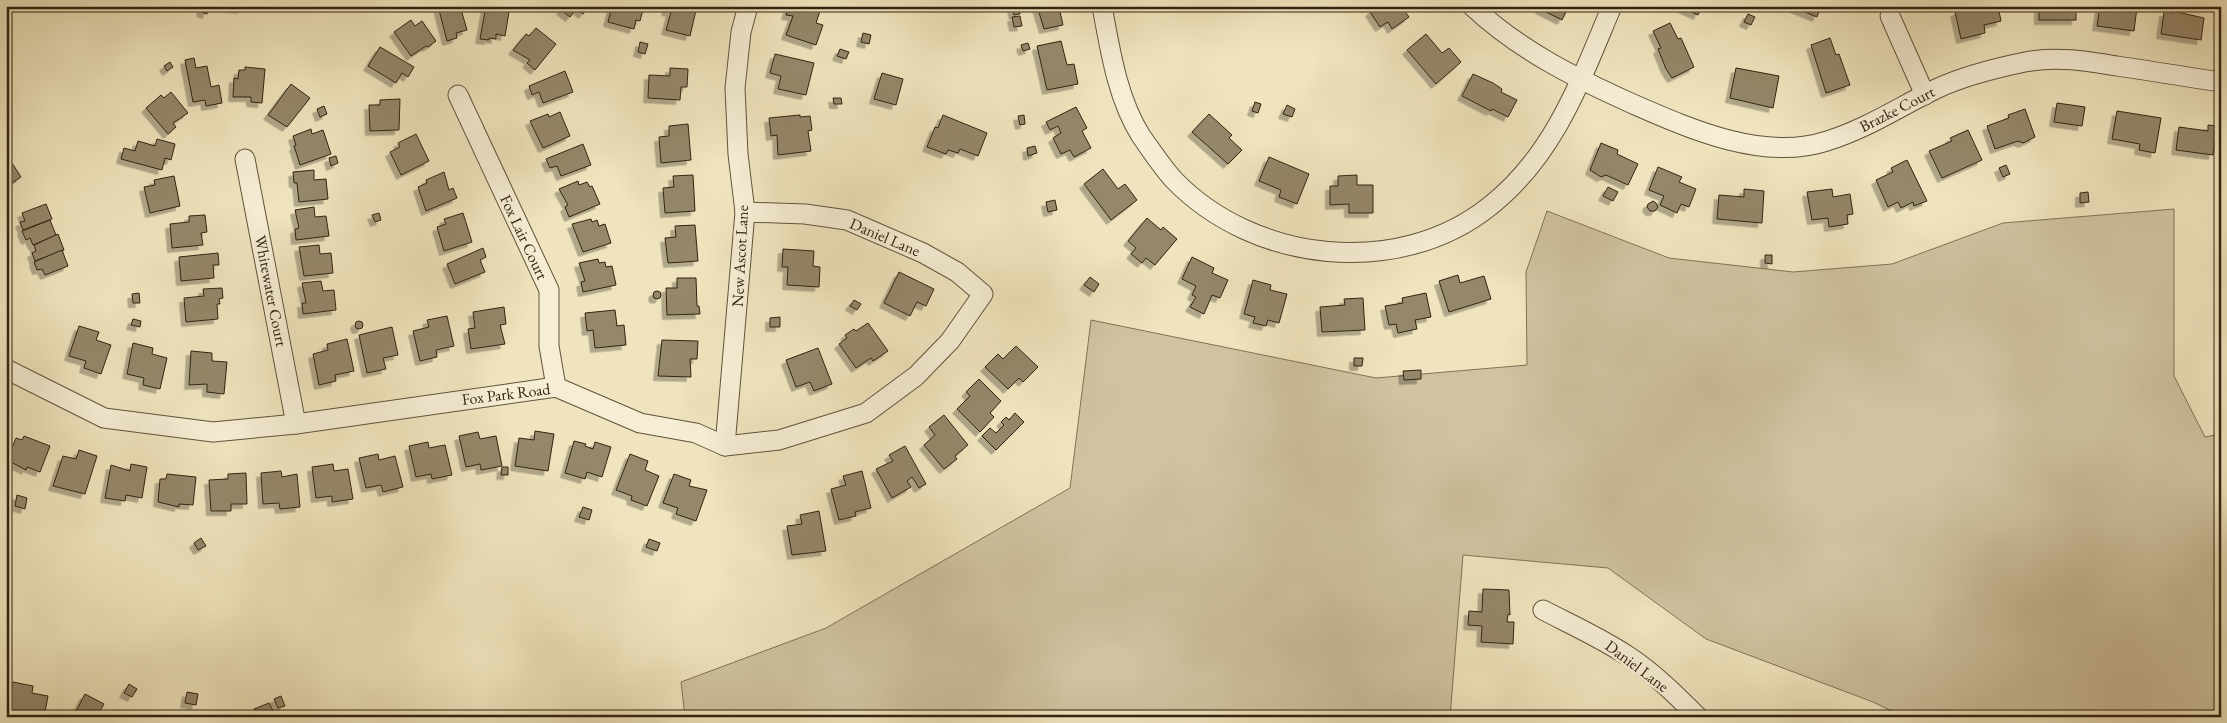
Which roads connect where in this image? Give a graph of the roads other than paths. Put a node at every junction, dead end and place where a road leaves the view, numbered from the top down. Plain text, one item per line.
1 (748, 6) edge
2 (1102, 6) edge
3 (1472, 6) edge
4 (1612, 6) edge
5 (1890, 16) dead end
6 (1582, 80) junction
7 (2221, 82) edge
8 (458, 95) dead end
9 (1925, 95) junction
10 (245, 159) dead end
11 (745, 212) junction
12 (983, 294) joint
13 (6, 369) edge
14 (556, 387) junction
15 (296, 424) junction
16 (726, 446) junction
17 (1543, 610) dead end
18 (1698, 717) edge

1 - 11 street, New Ascot Lane
2 - 6 street
3 - 6 street, Brazke Court
4 - 6 street
5 - 9 street
6 - 9 street, Brazke Court
7 - 9 street, Brazke Court
8 - 14 street, Fox Lair Court
10 - 15 street, Whitewater Court
11 - 12 street, Daniel Lane
11 - 16 street, New Ascot Lane
12 - 16 street, Fox Park Road
13 - 15 street, Fox Park Road
14 - 15 street, Fox Park Road
14 - 16 street, Fox Park Road
17 - 18 street, Daniel Lane

